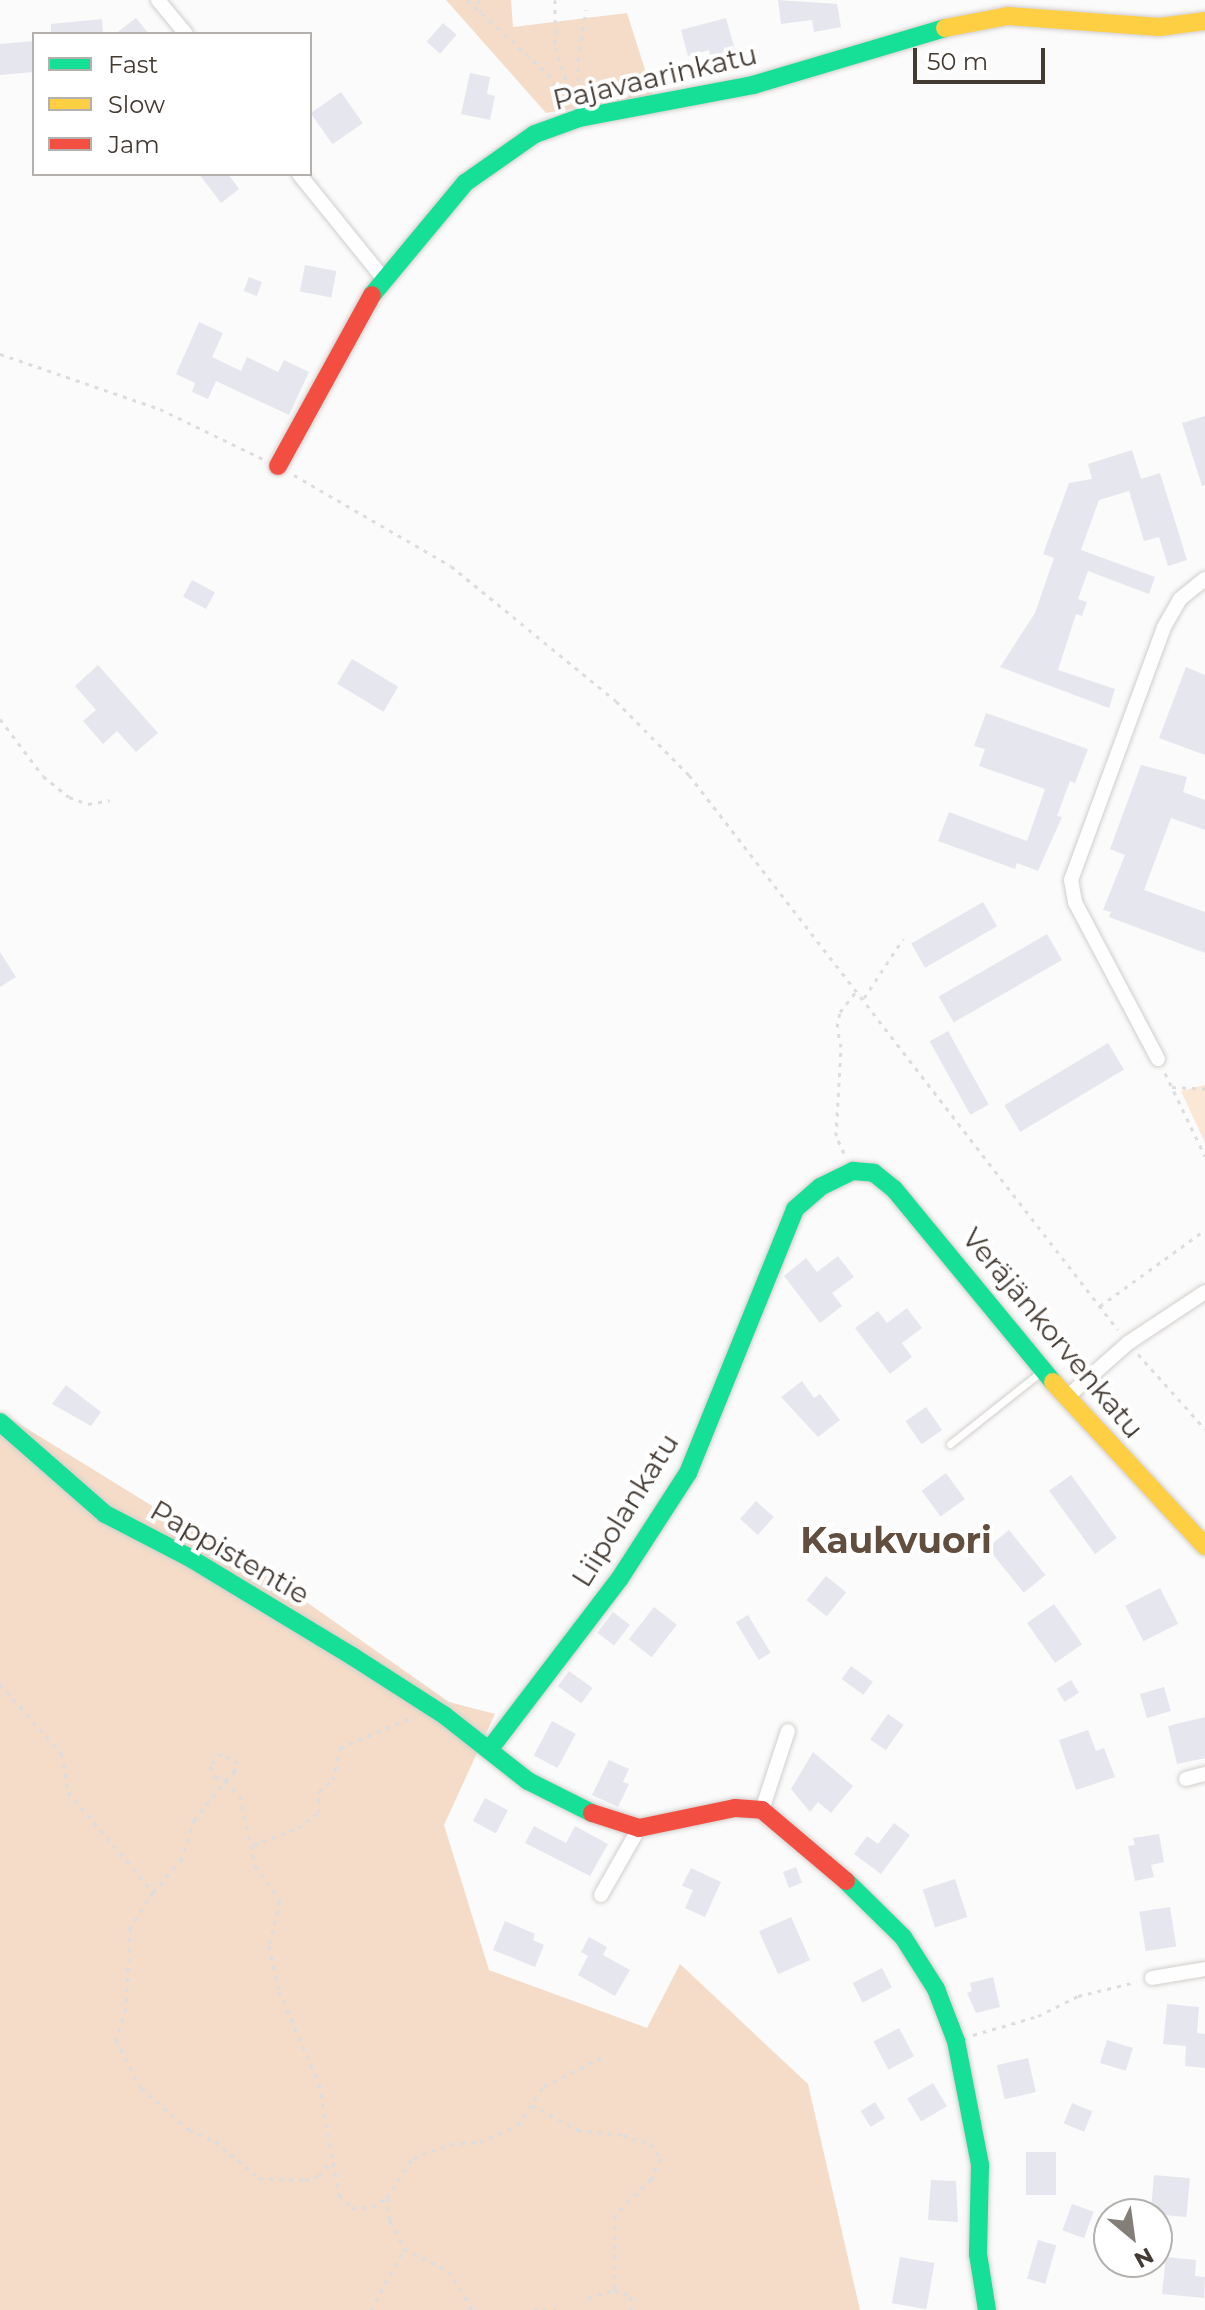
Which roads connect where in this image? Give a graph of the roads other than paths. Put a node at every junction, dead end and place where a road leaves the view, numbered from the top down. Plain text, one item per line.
1 (158, 0) edge
2 (1205, 21) edge
3 (184, 32) edge
4 (301, 176) edge
5 (382, 277) junction
6 (278, 466) road end
7 (1205, 579) edge
8 (1158, 1059) road end
9 (853, 1171) joint
10 (1205, 1292) edge
11 (1043, 1370) junction
12 (1066, 1398) junction
13 (0, 1422) edge
14 (950, 1444) dead end
15 (1205, 1546) edge
16 (788, 1731) dead end
17 (489, 1750) junction
18 (1205, 1774) edge
19 (1186, 1779) dead end
20 (762, 1810) junction
21 (639, 1828) junction
22 (601, 1895) dead end
23 (1205, 1969) edge
24 (1152, 1978) road end
25 (987, 2310) edge

1 - 3 street
2 - 5 street, Pajavaarinkatu
4 - 5 street
5 - 6 street, Pajavaarinkatu
7 - 8 street
9 - 11 street, Veräjänkorvenkatu
9 - 17 street, Liipolankatu
10 - 12 street
11 - 12 street, Veräjänkorvenkatu
11 - 14 lane
12 - 15 street, Veräjänkorvenkatu
13 - 17 street, Pappistentie
16 - 20 street
17 - 21 street, Pappistentie
18 - 19 street
20 - 21 street
20 - 25 street
21 - 22 street
23 - 24 street

